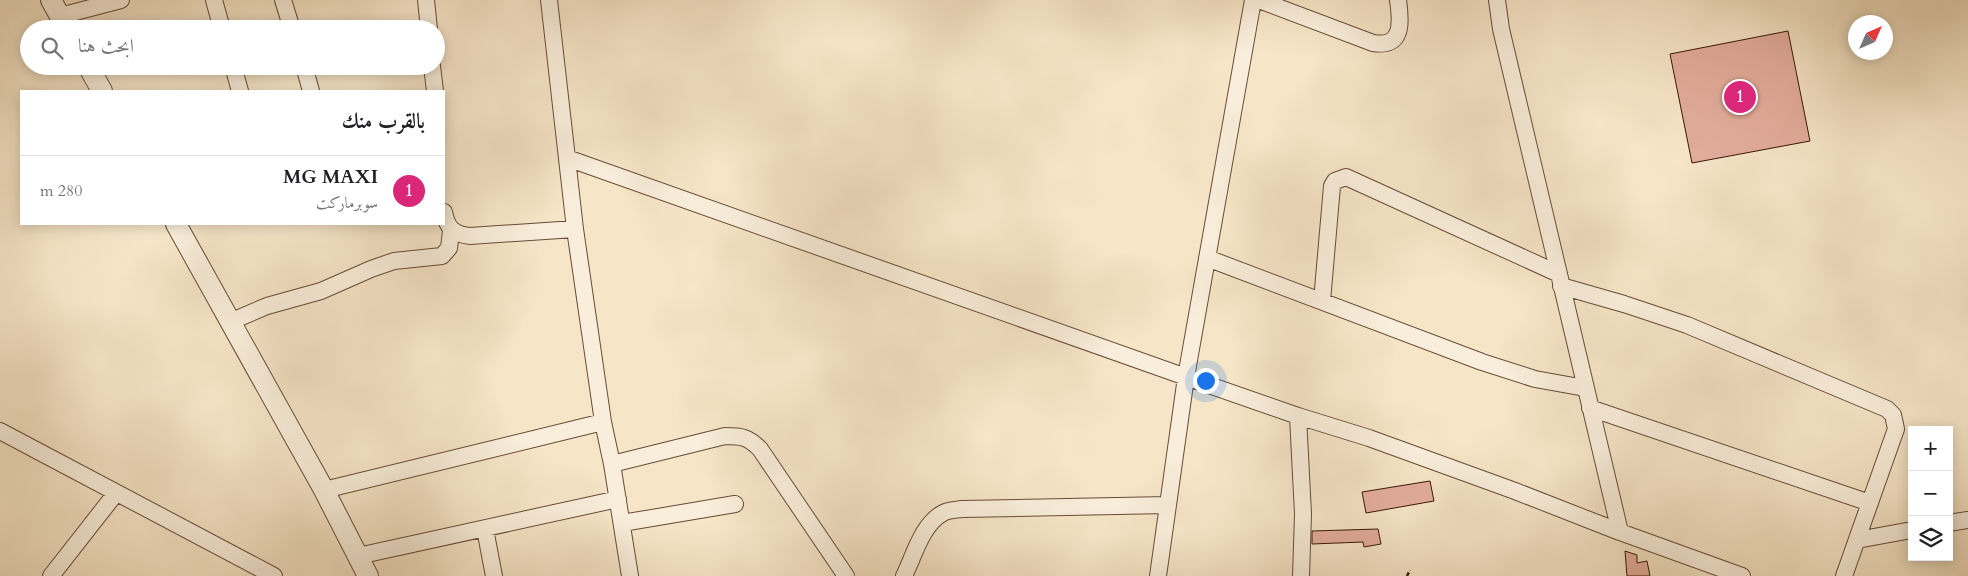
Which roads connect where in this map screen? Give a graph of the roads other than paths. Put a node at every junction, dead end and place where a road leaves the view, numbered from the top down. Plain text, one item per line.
1 (121, 0) edge
2 (214, 0) edge
3 (283, 0) edge
4 (426, 0) edge
5 (549, 0) edge
6 (1253, 0) edge
7 (1259, 0) edge
8 (1398, 0) edge
9 (1497, 0) edge
10 (59, 15) edge
11 (220, 20) edge
12 (289, 20) edge
13 (428, 20) edge
14 (93, 75) edge
15 (236, 75) edge
16 (307, 75) edge
17 (433, 75) edge
18 (101, 90) edge
19 (240, 90) edge
20 (312, 90) edge
21 (435, 90) edge
22 (566, 158) junction
23 (445, 217) edge
24 (177, 225) edge
25 (574, 229) junction
26 (451, 231) junction
27 (1207, 258) junction
28 (1560, 280) junction
29 (1322, 301) junction
30 (232, 321) junction
31 (1186, 377) junction
32 (1585, 388) junction
33 (1590, 408) junction
34 (1298, 416) junction
35 (603, 422) junction
36 (0, 431) edge
37 (612, 464) junction
38 (324, 490) junction
39 (116, 493) junction
40 (618, 498) junction
41 (1870, 503) junction
42 (734, 504) dead end
43 (1168, 505) junction
44 (1968, 520) edge
45 (1953, 522) edge
46 (622, 523) junction
47 (485, 529) junction
48 (1908, 531) edge
49 (1620, 532) junction
50 (1856, 540) junction
51 (358, 556) junction
52 (51, 576) edge
53 (274, 576) edge
54 (368, 576) edge
55 (494, 576) edge
56 (630, 576) edge
57 (846, 576) edge
58 (904, 576) edge
59 (1158, 576) edge
60 (1301, 576) edge
61 (1742, 576) edge
62 (1844, 576) edge

1 - 10 street
2 - 11 street
3 - 12 street
4 - 13 street
5 - 22 street
6 - 27 street
7 - 8 street
9 - 28 street
14 - 18 street
15 - 19 street
16 - 20 street
17 - 21 street
22 - 25 street
22 - 31 street
23 - 26 street
24 - 30 street
25 - 26 street
25 - 35 street
26 - 30 street
27 - 29 street
27 - 31 street
28 - 29 street
28 - 32 street
28 - 41 street
29 - 32 street
30 - 38 street
31 - 34 street
31 - 43 street
32 - 33 street
33 - 41 street
33 - 49 street
34 - 49 street
34 - 60 street
35 - 37 street
35 - 38 street
36 - 39 street
37 - 40 street
37 - 57 street
38 - 51 street
39 - 52 street
39 - 53 street
40 - 46 street
40 - 47 street
41 - 50 street
42 - 46 street
43 - 58 street
43 - 59 street
44 - 45 street
46 - 56 street
47 - 51 street
47 - 55 street
48 - 50 street
49 - 61 street
50 - 62 street
51 - 54 street

